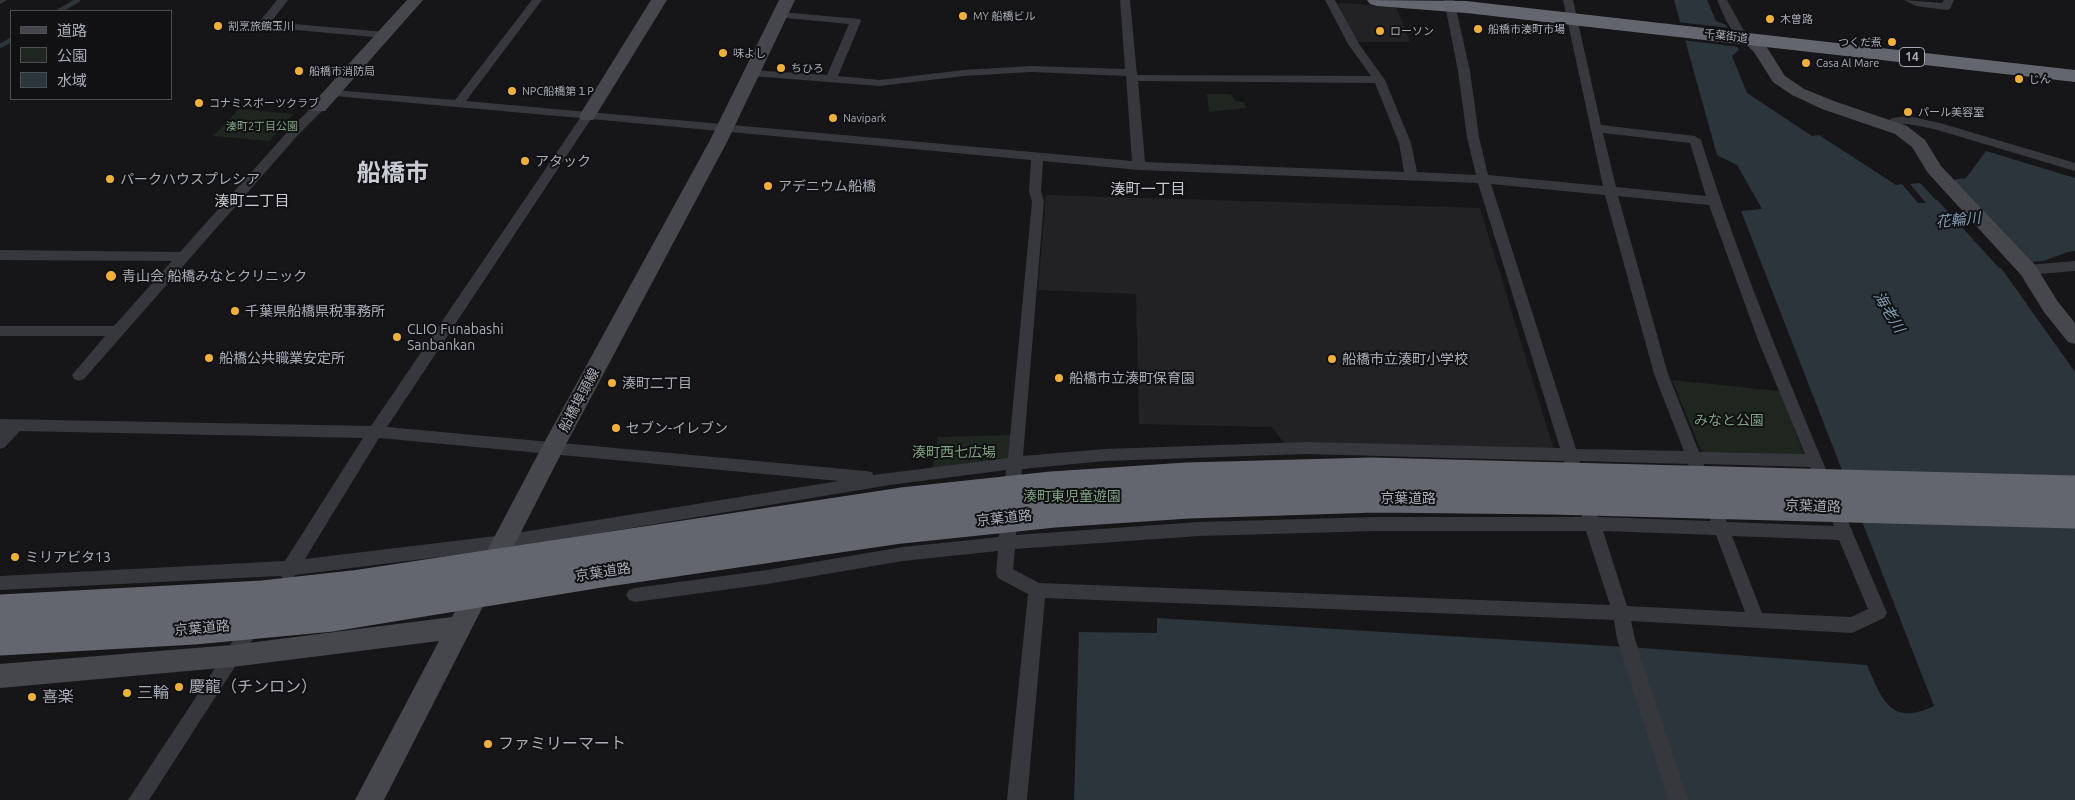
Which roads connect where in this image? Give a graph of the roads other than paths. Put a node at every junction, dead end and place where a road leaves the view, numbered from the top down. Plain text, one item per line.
1 (264, 0) edge
2 (415, 0) edge
3 (537, 0) edge
4 (659, 0) edge
5 (1125, 0) edge
6 (1330, 0) edge
7 (1377, 0) edge
8 (1722, 0) edge
9 (1910, 0) edge
10 (1949, 0) edge
11 (282, 1) edge
12 (1450, 3) edge
13 (784, 7) edge
14 (1569, 10) edge
15 (385, 35) junction
16 (1740, 35) junction
17 (752, 73) junction
18 (1131, 75) junction
19 (2075, 76) edge
20 (831, 79) junction
21 (1379, 80) junction
22 (334, 93) junction
23 (458, 104) junction
24 (319, 107) joint
25 (586, 116) junction
26 (1889, 125) junction
27 (725, 127) junction
28 (1596, 128) junction
29 (1037, 157) junction
30 (1139, 166) junction
31 (2075, 167) edge
32 (1410, 176) junction
33 (1483, 179) junction
34 (1610, 191) junction
35 (1714, 201) junction
36 (0, 255) edge
37 (183, 257) junction
38 (2075, 266) edge
39 (2020, 267) junction
40 (0, 330) edge
41 (118, 331) junction
42 (2075, 337) edge
43 (78, 375) dead end
44 (0, 425) edge
45 (16, 425) junction
46 (376, 432) junction
47 (0, 443) edge
48 (553, 447) junction
49 (1569, 455) junction
50 (1694, 458) junction
51 (1815, 461) junction
52 (1015, 463) junction
53 (890, 479) junction
54 (2075, 491) edge
55 (2075, 513) edge
56 (1592, 524) junction
57 (1721, 528) junction
58 (1845, 533) junction
59 (504, 542) junction
60 (1007, 543) junction
61 (291, 568) junction
62 (0, 583) edge
63 (1037, 590) junction
64 (635, 595) dead end
65 (0, 610) edge
66 (1621, 613) junction
67 (1757, 621) junction
68 (460, 627) junction
69 (0, 640) edge
70 (232, 656) junction
71 (0, 676) edge
72 (138, 800) edge
73 (369, 800) edge
74 (1017, 800) edge
75 (1678, 800) edge

1 - 11 street
2 - 15 street
3 - 23 street
4 - 25 street
5 - 18 street
6 - 21 street
7 - 12 highway, 千葉街道 / 14
8 - 16 street
9 - 10 street
11 - 15 street
12 - 14 highway, 千葉街道 / 14
12 - 33 street
13 - 17 street, 船橋埠頭線
13 - 20 street
14 - 16 highway, 千葉街道 / 14
14 - 28 street
15 - 22 street
16 - 19 highway, 千葉街道 / 14
16 - 26 street
17 - 20 street
17 - 27 street, 船橋埠頭線
18 - 20 street
18 - 21 street
18 - 30 street
21 - 32 street
22 - 23 street
22 - 24 street
23 - 25 street
24 - 37 street
25 - 27 street
25 - 46 street
26 - 31 street
26 - 39 street
27 - 29 street
27 - 48 street, 船橋埠頭線
28 - 34 street
28 - 35 street
29 - 30 street
29 - 52 street
30 - 32 street
32 - 33 street
33 - 34 street
33 - 49 street
34 - 35 street
34 - 50 street
35 - 51 street
36 - 37 street
37 - 41 street
38 - 39 street
39 - 42 street
40 - 41 street
41 - 43 street
44 - 45 street
45 - 46 street
45 - 47 street
46 - 48 street
46 - 61 street
48 - 53 street
48 - 59 street, 船橋埠頭線
49 - 50 street
49 - 52 street
49 - 56 street
50 - 51 street
50 - 57 street
51 - 58 street
52 - 53 street
52 - 60 street
53 - 59 street
54 - 65 highway, 京葉道路, bridge
55 - 69 highway, 京葉道路, bridge
56 - 57 street
56 - 60 street
56 - 66 street
57 - 58 street
57 - 67 street
58 - 67 street
59 - 61 street
59 - 68 street, 船橋埠頭線
60 - 63 street
60 - 64 street
61 - 62 street
61 - 70 street
63 - 66 street
63 - 74 street
66 - 67 street
66 - 75 street
68 - 70 street
68 - 73 street, 船橋埠頭線
70 - 71 street
70 - 72 street

